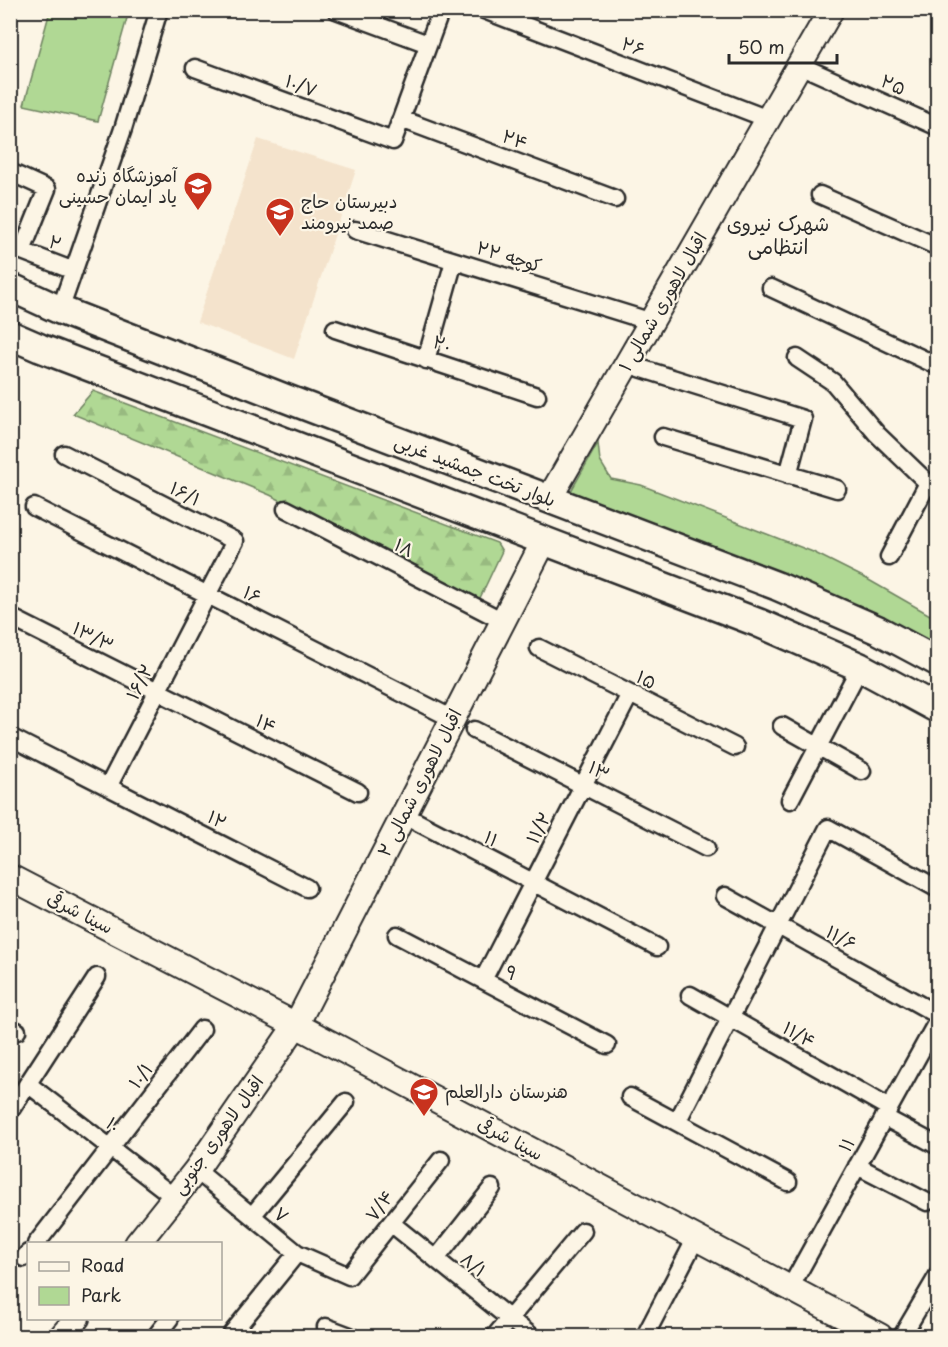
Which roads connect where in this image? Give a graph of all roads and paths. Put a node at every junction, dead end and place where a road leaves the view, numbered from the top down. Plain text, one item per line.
1 (159, 10) edge
2 (336, 10) edge
3 (441, 10) edge
4 (831, 10) edge
5 (487, 11) edge
6 (428, 44) junction
7 (799, 65) junction
8 (195, 68) dead end
9 (401, 118) junction
10 (768, 119) junction
11 (938, 126) edge
12 (10, 172) edge
13 (820, 195) dead end
14 (615, 199) dead end
15 (355, 231) dead end
16 (938, 247) edge
17 (454, 261) junction
18 (74, 271) junction
19 (10, 287) edge
20 (771, 288) dead end
21 (60, 310) junction
22 (652, 322) junction
23 (335, 329) dead end
24 (10, 335) edge
25 (797, 358) dead end
26 (426, 360) junction
27 (627, 364) junction
28 (938, 366) edge
29 (537, 396) dead end
30 (353, 425) junction
31 (663, 437) dead end
32 (64, 454) dead end
33 (340, 463) junction
34 (788, 475) junction
35 (933, 486) edge
36 (837, 489) dead end
37 (549, 499) junction
38 (34, 507) dead end
39 (286, 509) dead end
40 (544, 541) junction
41 (888, 557) dead end
42 (207, 594) junction
43 (10, 617) edge
44 (503, 621) junction
45 (878, 630) junction
46 (539, 648) dead end
47 (938, 662) edge
48 (860, 667) junction
49 (158, 691) junction
50 (630, 694) junction
51 (938, 709) edge
52 (453, 719) junction
53 (782, 726) dead end
54 (474, 730) dead end
55 (10, 737) edge
56 (735, 747) dead end
57 (818, 747) junction
58 (862, 771) dead end
59 (583, 785) junction
60 (108, 787) junction
61 (357, 792) dead end
62 (790, 800) dead end
63 (404, 815) junction
64 (706, 848) dead end
65 (10, 877) edge
66 (533, 882) junction
67 (308, 888) dead end
68 (938, 889) edge
69 (725, 896) dead end
70 (778, 926) junction
71 (397, 935) dead end
72 (657, 947) dead end
73 (97, 977) dead end
74 (483, 980) junction
75 (690, 995) dead end
76 (730, 1018) junction
77 (937, 1023) edge
78 (296, 1025) junction
79 (202, 1029) dead end
80 (607, 1045) dead end
81 (28, 1084) junction
82 (630, 1097) dead end
83 (346, 1102) dead end
84 (10, 1111) edge
85 (887, 1113) junction
86 (677, 1122) junction
87 (938, 1146) edge
88 (110, 1147) junction
89 (441, 1160) dead end
90 (857, 1166) junction
91 (196, 1170) junction
92 (788, 1182) dead end
93 (492, 1188) dead end
94 (174, 1197) junction
95 (927, 1202) dead end
96 (252, 1216) junction
97 (391, 1223) junction
98 (584, 1232) dead end
99 (696, 1238) junction
100 (38, 1242) edge
101 (139, 1242) edge
102 (297, 1253) junction
103 (436, 1259) junction
104 (938, 1275) edge
105 (349, 1276) joint
106 (790, 1288) junction
107 (75, 1320) edge
108 (168, 1320) edge
109 (510, 1320) junction
110 (326, 1327) dead end
111 (232, 1333) dead end
112 (62, 1336) edge
113 (156, 1336) edge
114 (350, 1336) edge
115 (495, 1336) edge
116 (531, 1336) edge
117 (645, 1336) edge
118 (880, 1336) edge
119 (902, 1336) edge

1 - 18 street
2 - 6 street
3 - 6 street
4 - 7 street, اقبال لاهوری شمالی ۱
5 - 10 street, ۲۶
6 - 9 street
7 - 10 street, اقبال لاهوری شمالی ۱
7 - 11 street, ۲۵
8 - 9 street, ۱۰/۷
9 - 14 street, ۲۴
10 - 22 street, اقبال لاهوری شمالی ۱
12 - 18 street, ۲
13 - 16 street
15 - 17 street, کوچه ۲۲
17 - 22 street, کوچه ۲۲
17 - 26 street
18 - 21 street
19 - 21 main road, بلوار تخت جمشید غربی
20 - 28 street
21 - 30 main road, بلوار تخت جمشید غربی
22 - 27 street, اقبال لاهوری شمالی ۱
23 - 26 street, ۲۰
24 - 33 main road
25 - 35 street
26 - 29 street, ۲۰
27 - 34 street
27 - 37 street, اقبال لاهوری شمالی ۱
30 - 33 main road
30 - 37 main road, بلوار تخت جمشید غربی
31 - 34 street
32 - 42 street, ۱۶/۱
33 - 40 main road
34 - 36 street
35 - 41 street
37 - 45 main road, بلوار تخت جمشید غربی
38 - 42 street, ۱۶
39 - 44 street, ۱۸
40 - 44 street, اقبال لاهوری شمالی ۲
40 - 48 main road
42 - 49 street, ۱۶/۲
42 - 52 street, ۱۶
43 - 49 street, ۱۳/۳
44 - 52 street, اقبال لاهوری شمالی ۲
45 - 47 main road, بلوار تخت جمشید غربی
45 - 48 main road
46 - 50 street, ۱۵
48 - 51 main road
48 - 57 street
49 - 60 street, ۱۶/۲
49 - 61 street, ۱۴
50 - 56 street, ۱۵
50 - 59 street, ۱۱/۲
52 - 63 street, اقبال لاهوری شمالی ۲
53 - 57 street
54 - 59 street, ۱۳
55 - 60 street, ۱۲
57 - 58 street
57 - 62 street
59 - 64 street, ۱۳
59 - 66 street, ۱۱/۲
60 - 67 street, ۱۲
63 - 66 street, ۱۱
63 - 78 street, اقبال لاهوری شمالی ۲
65 - 78 street, سینا شرقی
66 - 72 street, ۱۱
66 - 74 street, ۱۱/۲
68 - 70 street
69 - 70 street, ۱۱/۶
70 - 76 street
70 - 77 street, ۱۱/۶
71 - 74 street, ۹
73 - 81 street
74 - 80 street, ۹
75 - 76 street, ۱۱/۴
76 - 85 street, ۱۱/۴
76 - 86 street
77 - 85 street, ۱۱
78 - 91 street, اقبال لاهوری جنوبی
78 - 99 street, سینا شرقی
79 - 88 street, ۱۰/۱
81 - 84 street
81 - 88 street, ۱۰
82 - 86 street
83 - 96 street
85 - 87 street, ۱۱/۴
85 - 90 street, ۱۱
86 - 92 street
88 - 94 street, ۱۰
88 - 100 street, ۱۰/۱
89 - 97 street, ۷/۴
90 - 95 street
90 - 106 street, ۱۱
91 - 94 street, اقبال لاهوری جنوبی
91 - 96 street, ۷
93 - 103 street
94 - 101 street, اقبال لاهوری جنوبی
96 - 102 street, ۷
97 - 103 street, ۸/۱
97 - 105 street, ۷/۴
98 - 109 street
99 - 106 street, سینا شرقی
99 - 117 street
102 - 105 street, ۷
102 - 111 street
103 - 109 street, ۸/۱
104 - 119 street
106 - 118 street, سینا شرقی
107 - 112 street
108 - 113 street
109 - 115 street
109 - 116 street, ۸/۱
110 - 114 street

